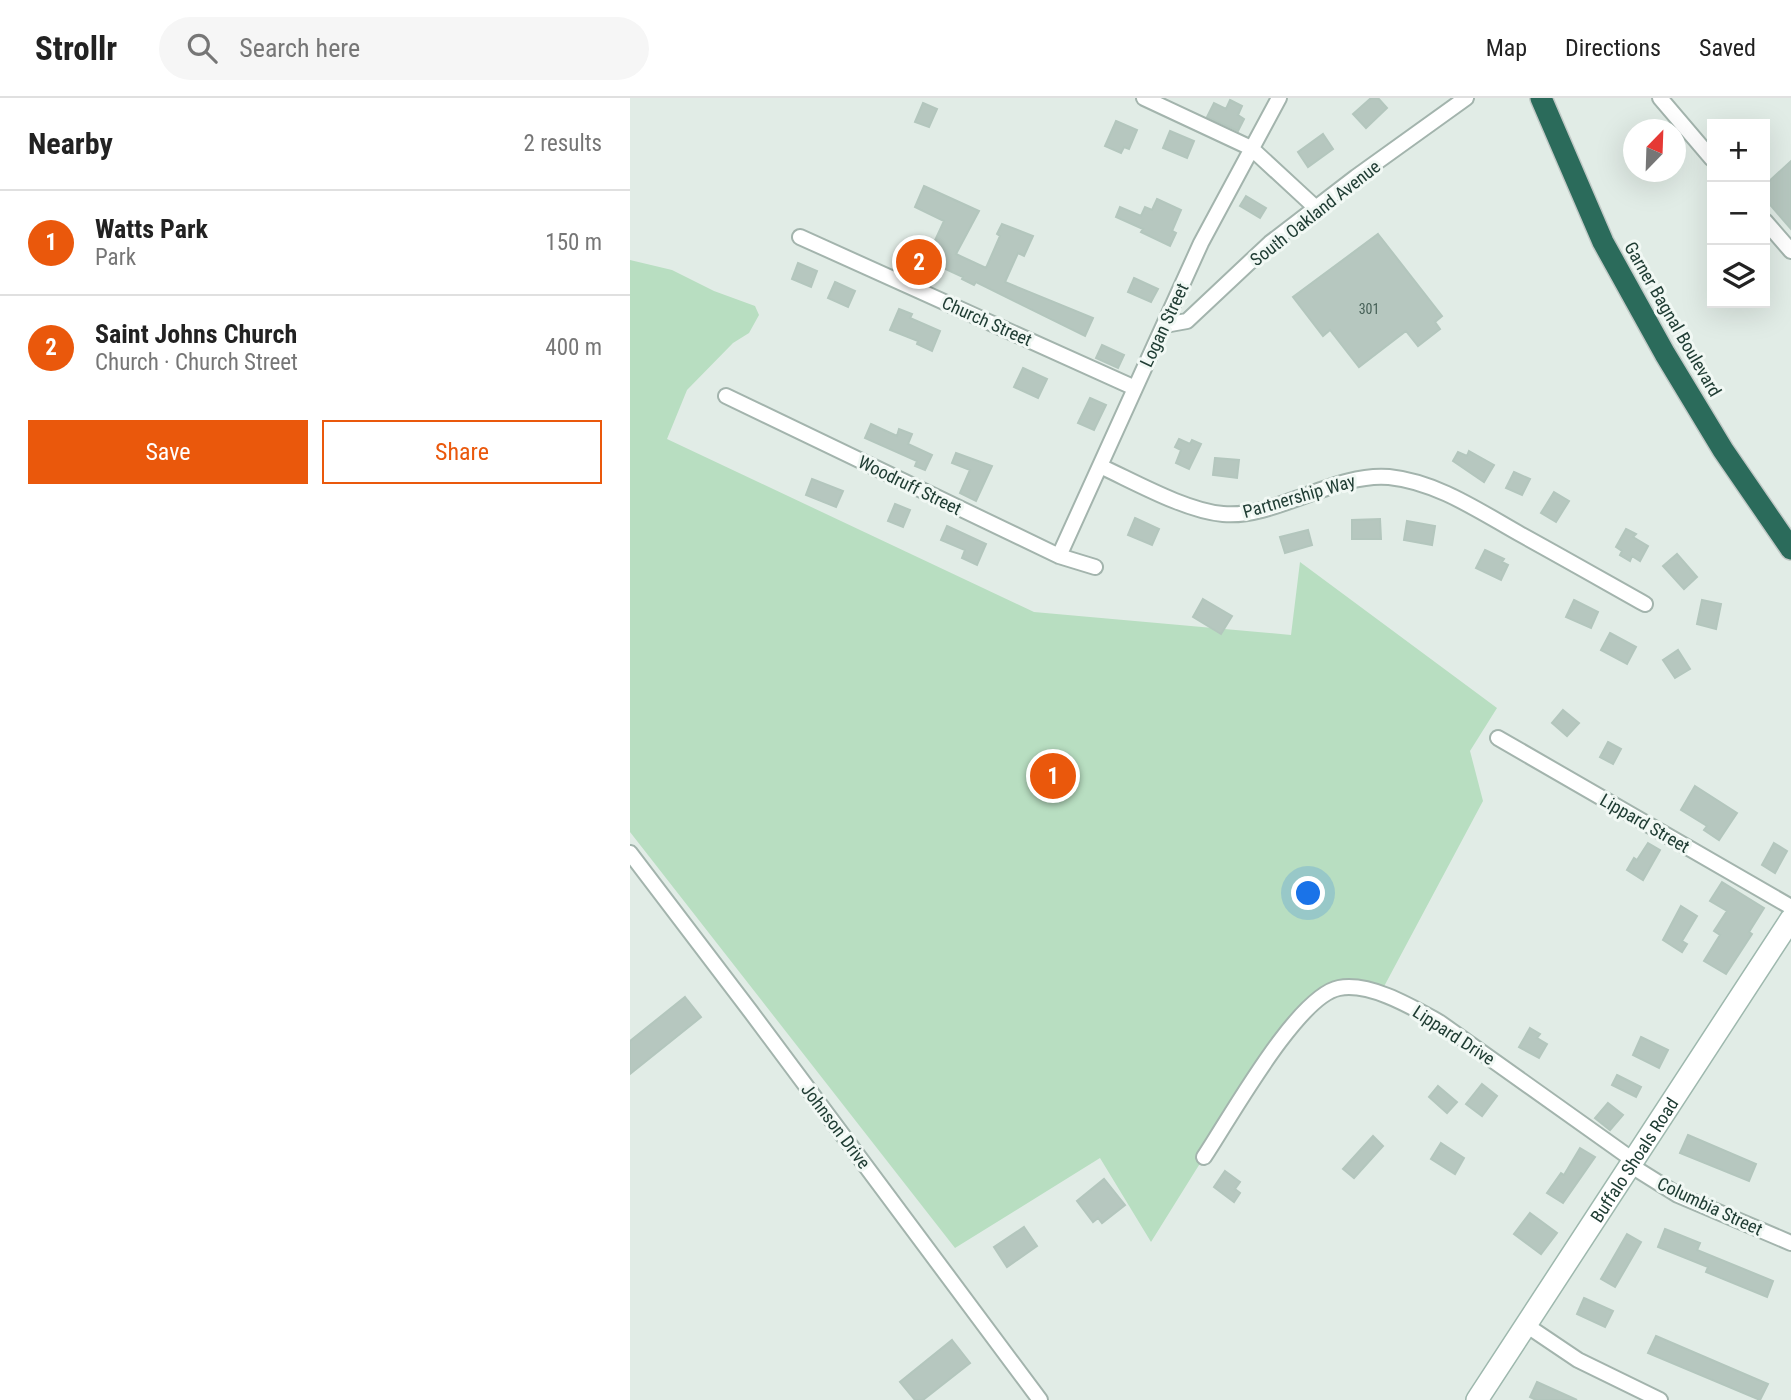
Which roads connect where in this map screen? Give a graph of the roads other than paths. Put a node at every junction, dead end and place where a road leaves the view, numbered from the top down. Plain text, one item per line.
1 (1144, 98) edge
2 (1279, 98) edge
3 (1466, 98) edge
4 (1541, 98) edge
5 (1660, 98) edge
6 (1251, 148) junction
7 (1707, 153) edge
8 (1315, 208) junction
9 (1770, 226) edge
10 (800, 237) dead end
11 (1791, 251) edge
12 (1165, 325) junction
13 (1135, 388) junction
14 (726, 396) dead end
15 (1100, 467) junction
16 (1791, 549) edge
17 (1059, 556) junction
18 (1096, 567) dead end
19 (1646, 604) dead end
20 (1499, 738) dead end
21 (630, 853) edge
22 (1791, 907) edge
23 (1791, 919) edge
24 (1204, 1157) dead end
25 (1632, 1163) junction
26 (1791, 1243) edge
27 (1526, 1325) junction
28 (1040, 1400) edge
29 (1477, 1400) edge
30 (1661, 1400) edge

1 - 6 street
2 - 6 street, Logan Street
3 - 8 street, South Oakland Avenue
4 - 16 highway, Garner Bagnal Boulevard
5 - 7 street
6 - 8 street
6 - 12 street, Logan Street
8 - 12 street, South Oakland Avenue
9 - 11 street
10 - 13 street, Church Street
12 - 13 street, Logan Street
13 - 15 street, Logan Street
14 - 17 street, Woodruff Street
15 - 17 street, Logan Street
15 - 19 street, Partnership Way
17 - 18 street, Woodruff Street
20 - 22 street, Lippard Street
21 - 28 street, Johnson Drive
23 - 25 street, Buffalo Shoals Road
24 - 25 street, Lippard Drive
25 - 26 street, Columbia Street
25 - 27 street, Buffalo Shoals Road
27 - 29 street, Buffalo Shoals Road
27 - 30 street

